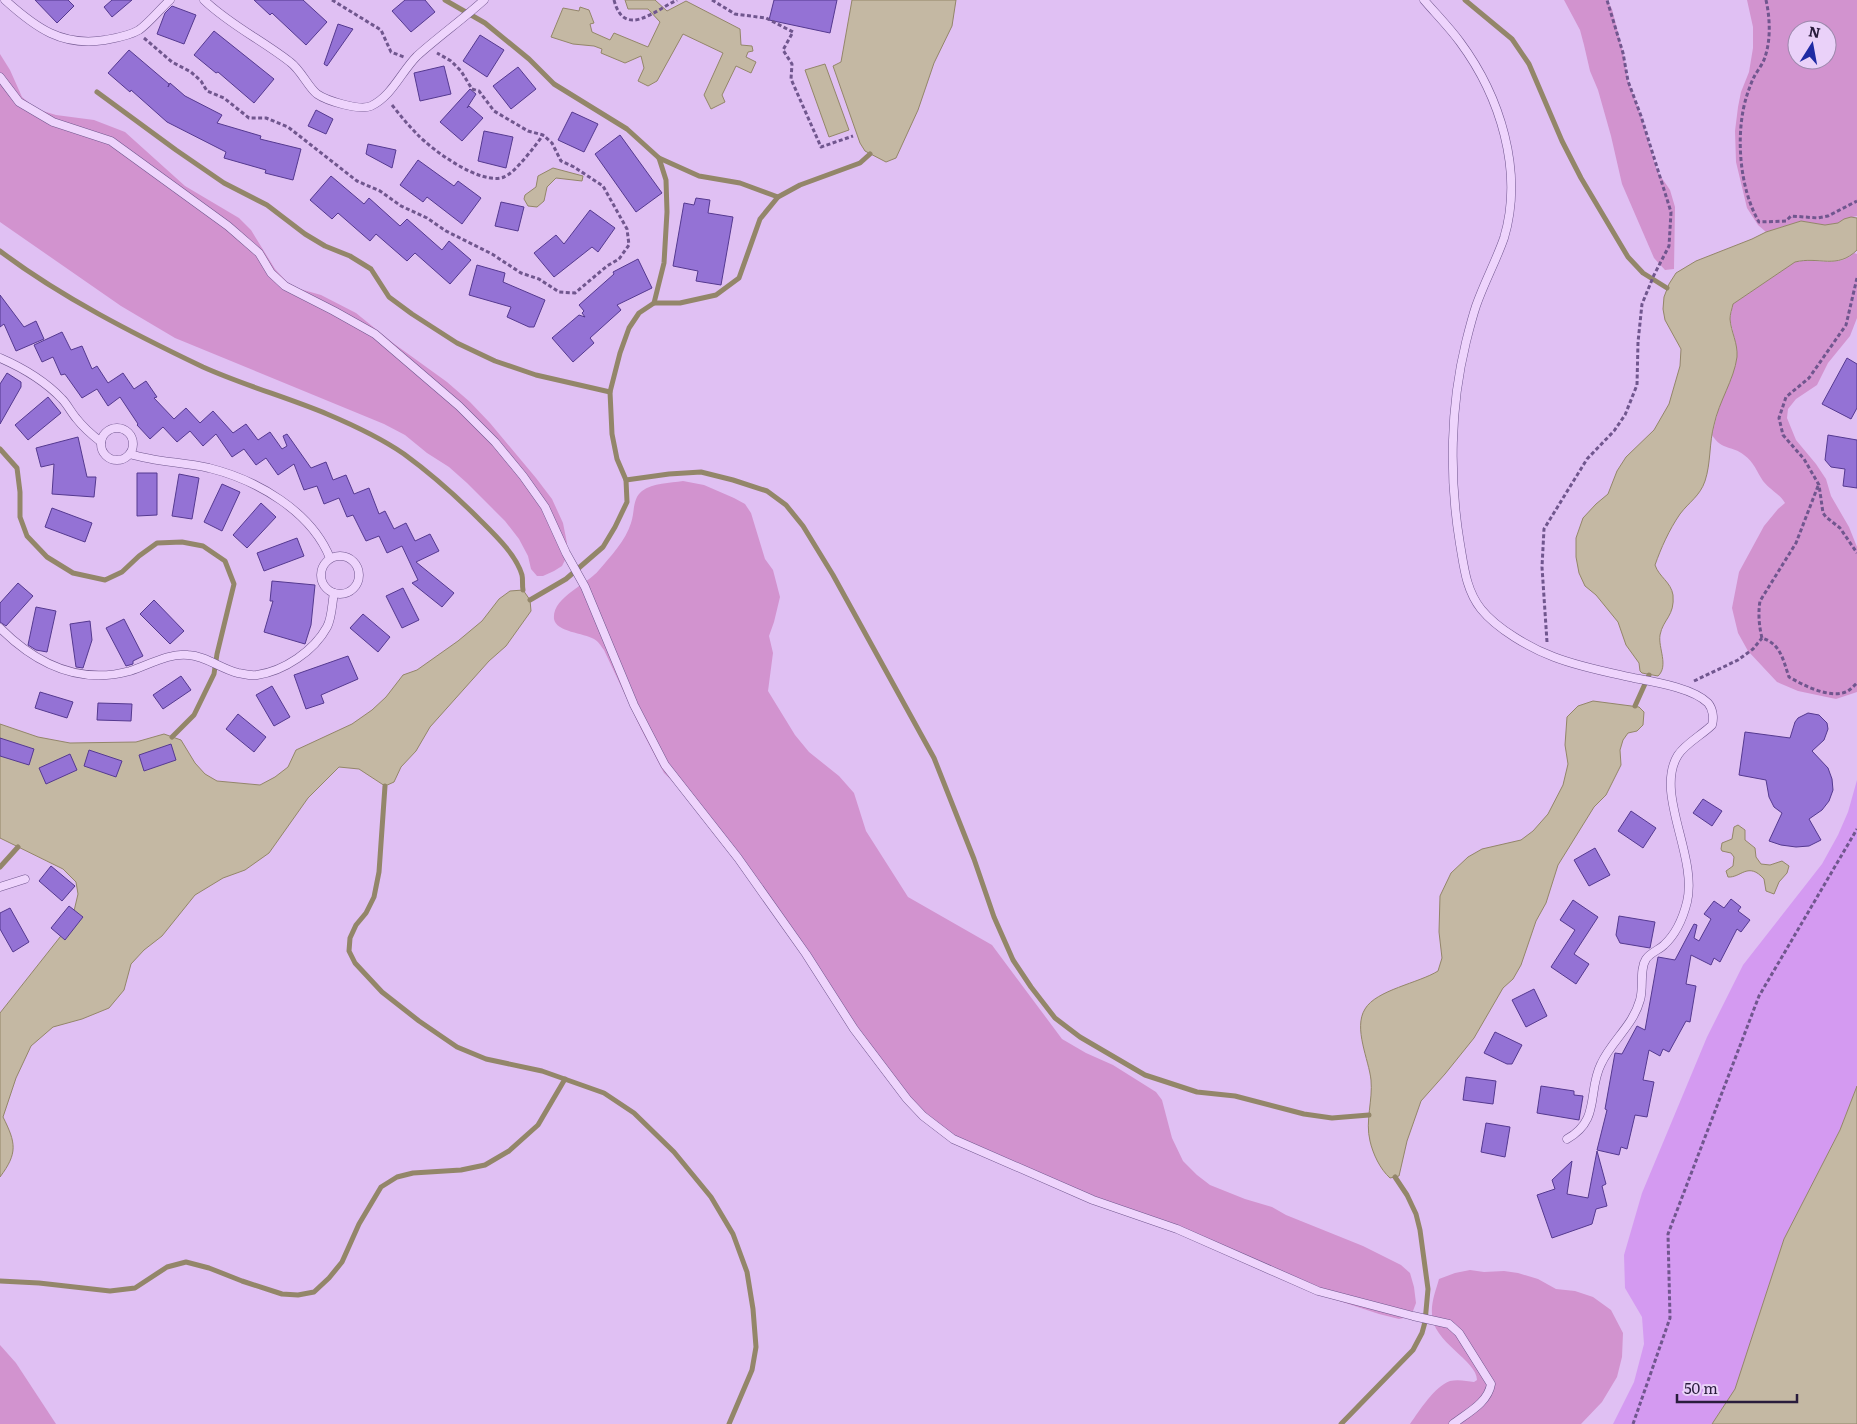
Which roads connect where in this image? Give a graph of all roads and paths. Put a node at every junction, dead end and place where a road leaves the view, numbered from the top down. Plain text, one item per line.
1 (6, 0) edge
2 (170, 0) edge
3 (204, 0) edge
4 (332, 0) edge
5 (484, 0) edge
6 (614, 0) edge
7 (677, 0) edge
8 (712, 0) edge
9 (1424, 0) edge
10 (1608, 0) edge
11 (1766, 0) edge
12 (138, 30) junction
13 (426, 49) junction
14 (417, 56) junction
15 (0, 77) edge
16 (385, 97) junction
17 (543, 136) junction
18 (853, 136) dead end
19 (1857, 201) edge
20 (1857, 278) edge
21 (0, 358) edge
22 (101, 442) junction
23 (130, 454) junction
24 (1819, 485) junction
25 (1857, 553) edge
26 (330, 558) junction
27 (334, 593) junction
28 (0, 628) edge
29 (1762, 638) junction
30 (1548, 647) dead end
31 (1690, 681) dead end
32 (1857, 683) edge
33 (1857, 828) edge
34 (25, 879) dead end
35 (0, 887) edge
36 (1567, 1139) dead end
37 (1453, 1424) edge
38 (1633, 1424) edge

1 - 12 lane
2 - 12 lane
3 - 16 lane
4 - 14 path
5 - 13 lane
6 - 7 path
8 - 18 path
9 - 36 lane
10 - 30 path
11 - 19 path
12 - 17 path
13 - 14 lane
13 - 17 path
14 - 16 lane
15 - 37 lane
16 - 17 path
20 - 24 path
21 - 22 lane
22 - 23 lane
22 - 23 lane
23 - 26 lane
24 - 25 path
24 - 29 path
26 - 27 lane
26 - 27 lane
27 - 28 lane
29 - 31 path
29 - 32 path
33 - 38 path
34 - 35 lane

